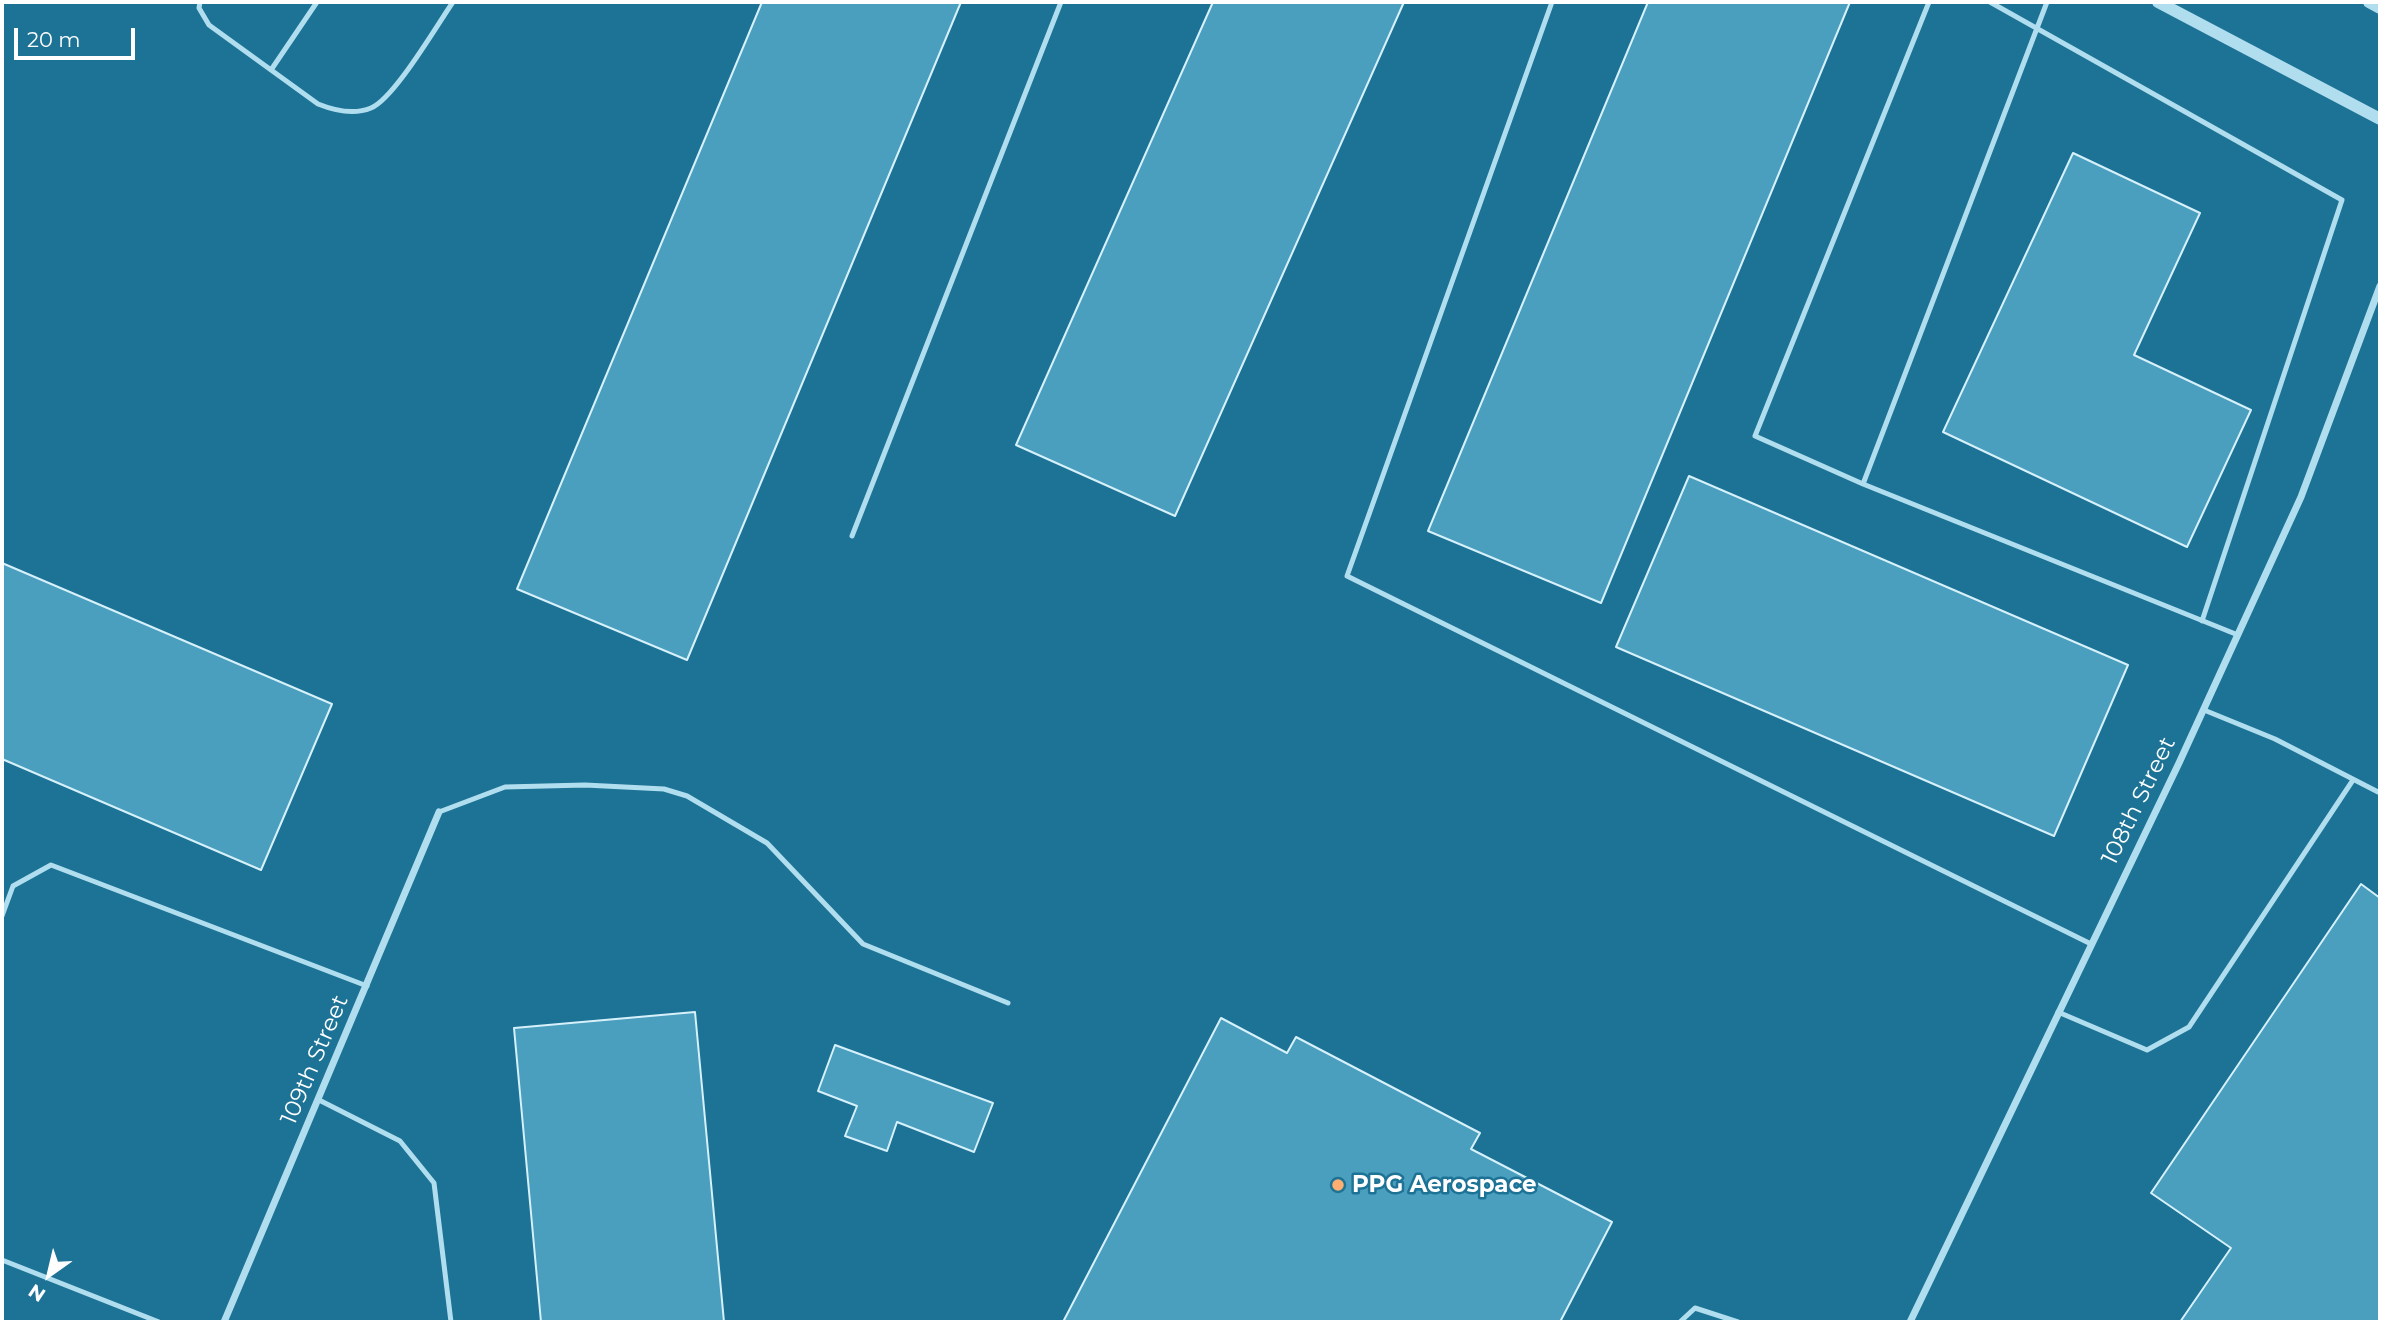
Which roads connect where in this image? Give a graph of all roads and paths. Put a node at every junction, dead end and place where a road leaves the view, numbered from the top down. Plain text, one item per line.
1 (200, 2) edge
2 (317, 2) edge
3 (453, 2) edge
4 (1061, 2) edge
5 (1552, 2) edge
6 (1929, 2) edge
7 (1990, 2) edge
8 (2047, 2) edge
9 (2158, 2) edge
10 (2370, 2) edge
11 (2380, 8) edge
12 (2037, 27) junction
13 (271, 70) junction
14 (2380, 119) edge
15 (2380, 286) edge
16 (1863, 484) junction
17 (852, 536) dead end
18 (2202, 621) junction
19 (2238, 635) junction
20 (2204, 710) junction
21 (2353, 780) junction
22 (2380, 793) edge
23 (439, 812) joint
24 (2, 916) edge
25 (2091, 944) junction
26 (367, 986) junction
27 (1008, 1003) dead end
28 (2058, 1012) junction
29 (319, 1100) junction
30 (2, 1260) edge
31 (159, 1322) edge
32 (224, 1322) edge
33 (451, 1322) edge
34 (1680, 1322) edge
35 (1738, 1322) edge
36 (1910, 1322) edge

1 - 13 lane
2 - 13 lane
3 - 13 lane
4 - 17 lane
5 - 25 lane
6 - 16 lane
7 - 12 lane
8 - 12 lane
9 - 14 street
10 - 11 street
12 - 16 lane
12 - 18 lane
15 - 19 street, 108th Street
16 - 18 lane
18 - 19 lane
19 - 20 street, 108th Street
20 - 21 lane
20 - 25 street, 108th Street
21 - 22 lane
21 - 28 lane
23 - 26 street, 109th Street
23 - 27 lane
24 - 26 lane
25 - 28 street, 108th Street
26 - 29 street, 109th Street
28 - 36 street, 108th Street
29 - 32 street, 109th Street
29 - 33 lane
30 - 31 lane
34 - 35 lane

